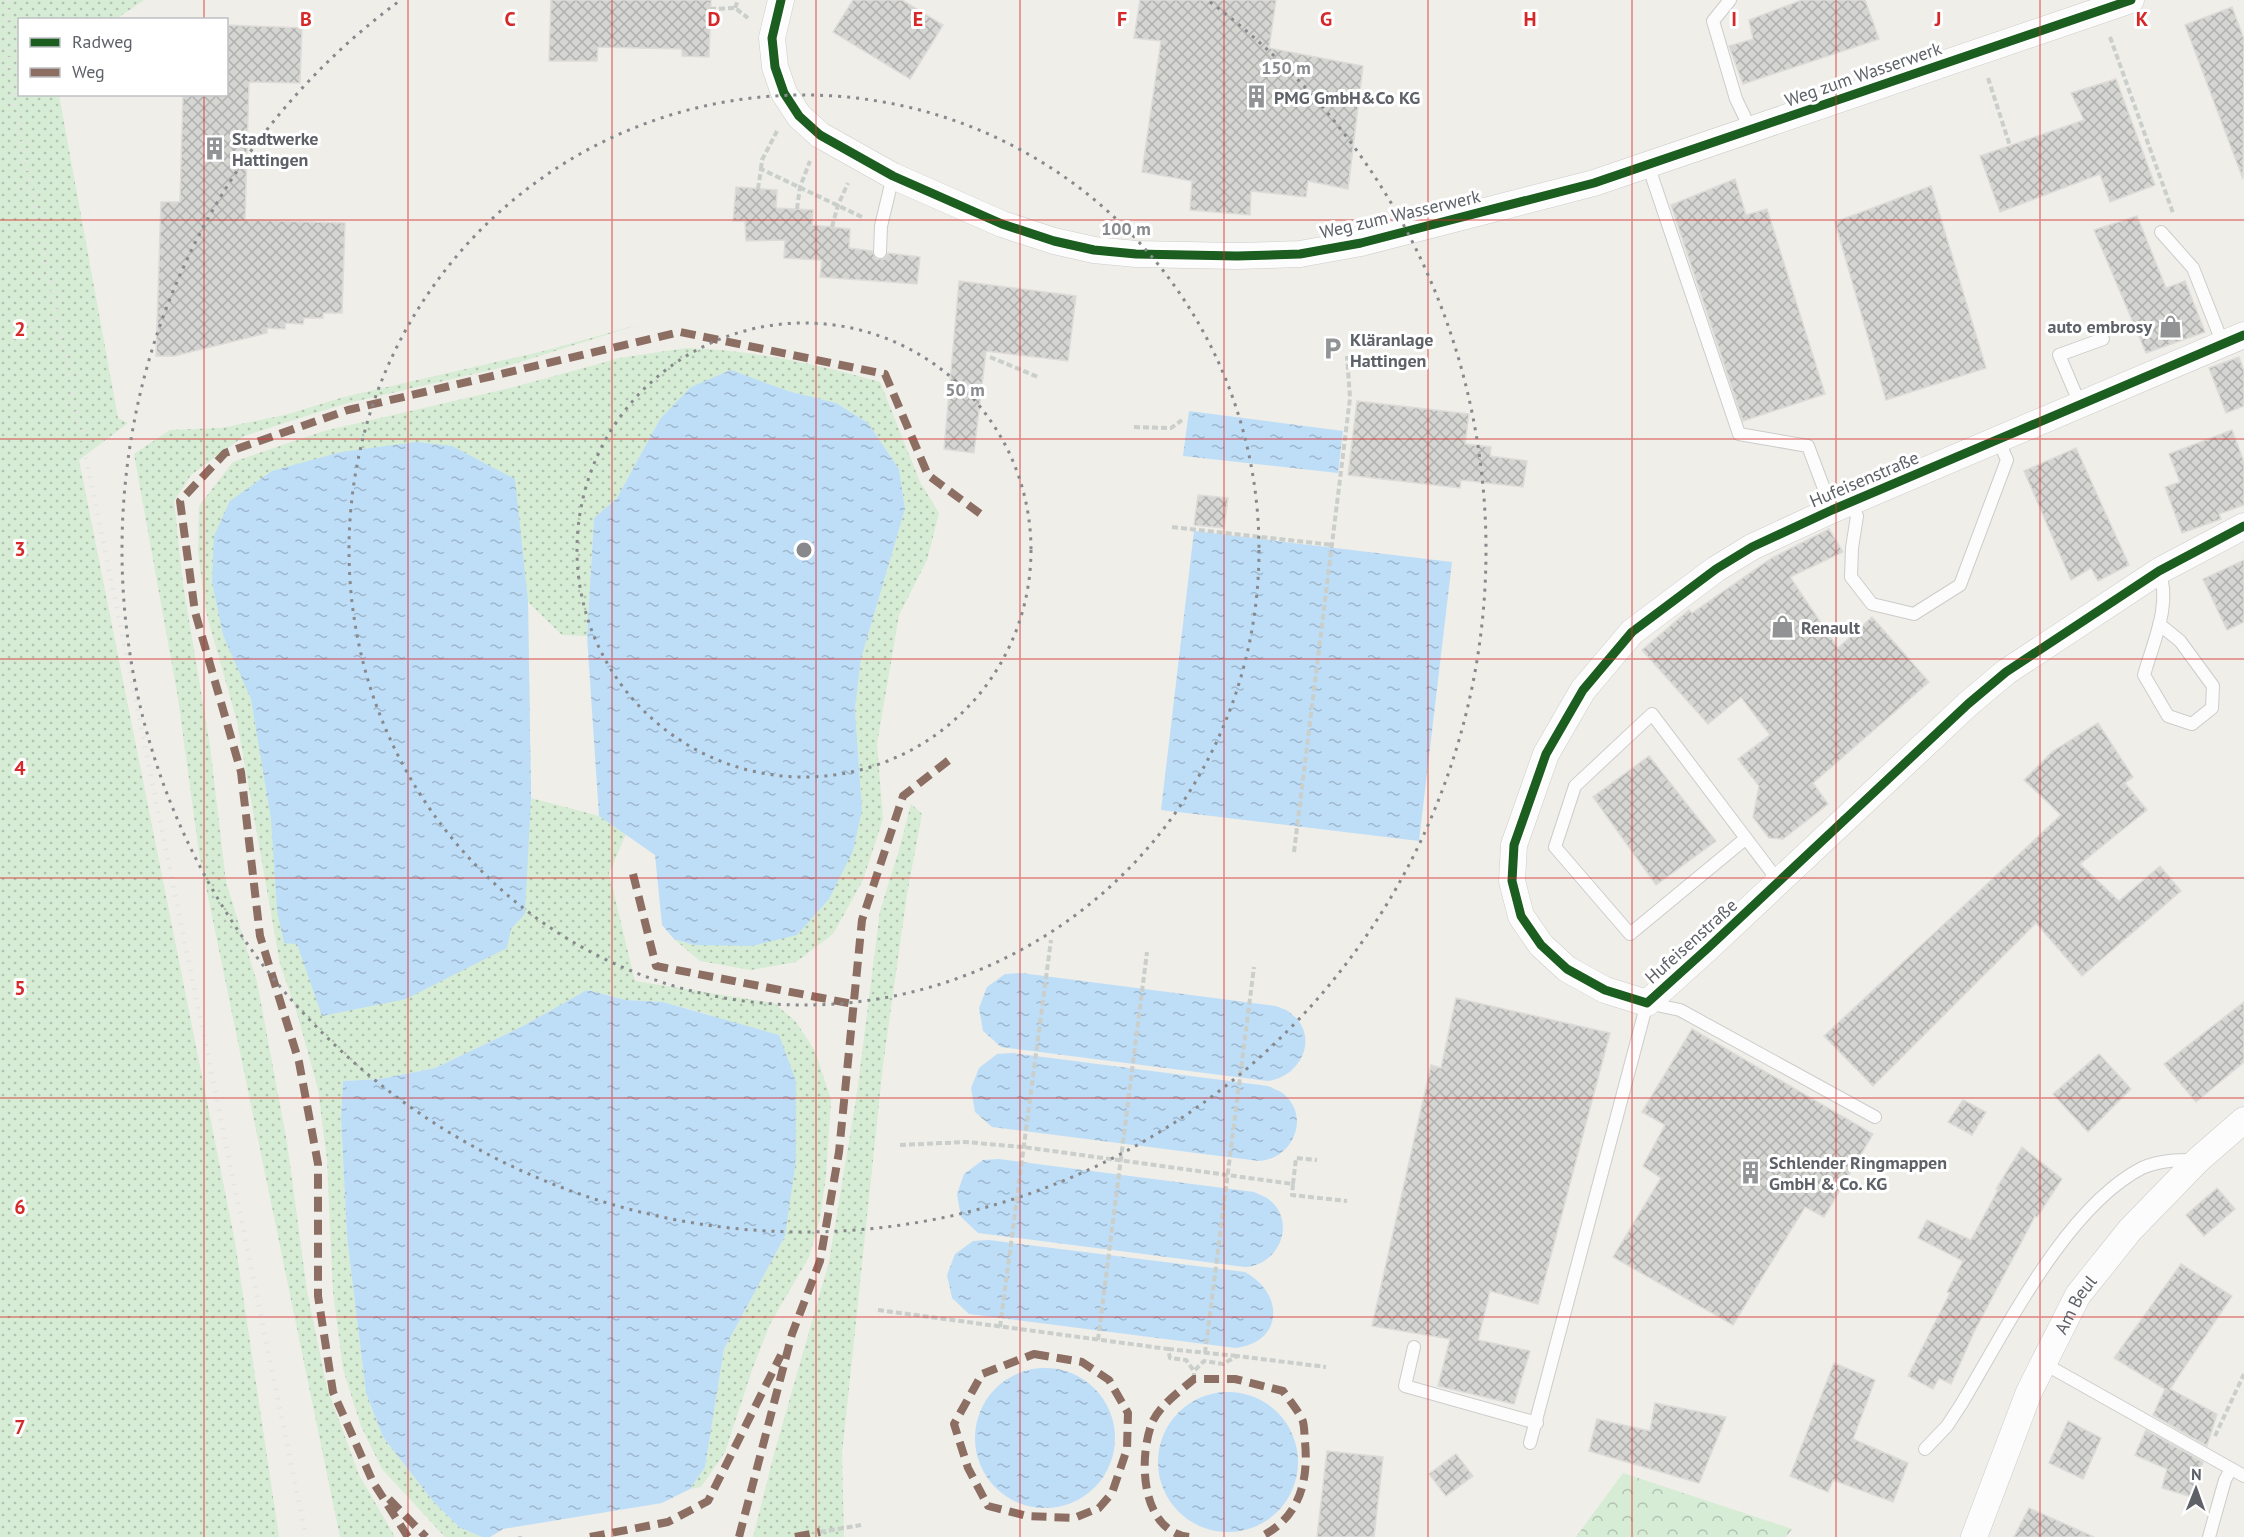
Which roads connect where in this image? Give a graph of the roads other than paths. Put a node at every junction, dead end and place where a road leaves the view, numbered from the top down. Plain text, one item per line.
1 (1730, 0) edge
2 (2131, 0) edge
3 (778, 1) edge
4 (1751, 130) junction
5 (1648, 165) junction
6 (893, 176) junction
7 (2161, 232) dead end
8 (880, 252) dead end
9 (2103, 339) dead end
10 (2234, 340) edge
11 (2080, 404) junction
12 (1998, 440) junction
13 (1841, 506) junction
14 (2244, 526) edge
15 (2159, 571) junction
16 (2159, 624) junction
17 (1745, 839) junction
18 (1779, 882) junction
19 (1647, 1003) junction
20 (1875, 1117) dead end
21 (2244, 1120) edge
22 (2198, 1160) junction
23 (1414, 1347) dead end
24 (2043, 1363) junction
25 (1536, 1423) junction
26 (1530, 1443) dead end
27 (1925, 1449) dead end
28 (2231, 1469) junction
29 (2244, 1476) edge
30 (1974, 1537) edge
31 (2209, 1537) edge

1 - 4 lane
2 - 4 street, Weg zum Wasserwerk
3 - 6 street, Weg zum Wasserwerk
4 - 5 street, Weg zum Wasserwerk
5 - 6 street, Weg zum Wasserwerk
5 - 13 lane
6 - 8 lane
7 - 10 lane
9 - 11 lane
10 - 11 street, Hufeisenstraße
11 - 12 street, Hufeisenstraße
12 - 13 street, Hufeisenstraße
12 - 13 lane
13 - 19 street, Hufeisenstraße
14 - 15 street, Hufeisenstraße
15 - 16 lane
15 - 18 street, Hufeisenstraße
16 - 16 lane
17 - 17 lane
17 - 18 lane
18 - 19 street, Hufeisenstraße
19 - 20 lane
19 - 25 lane, Hufeisenstraße
21 - 22 street, Am Beul
22 - 24 street, Am Beul
22 - 27 lane
23 - 25 lane
24 - 28 lane
24 - 30 street, Am Beul
25 - 26 lane, Hufeisenstraße
28 - 29 lane
28 - 31 lane

